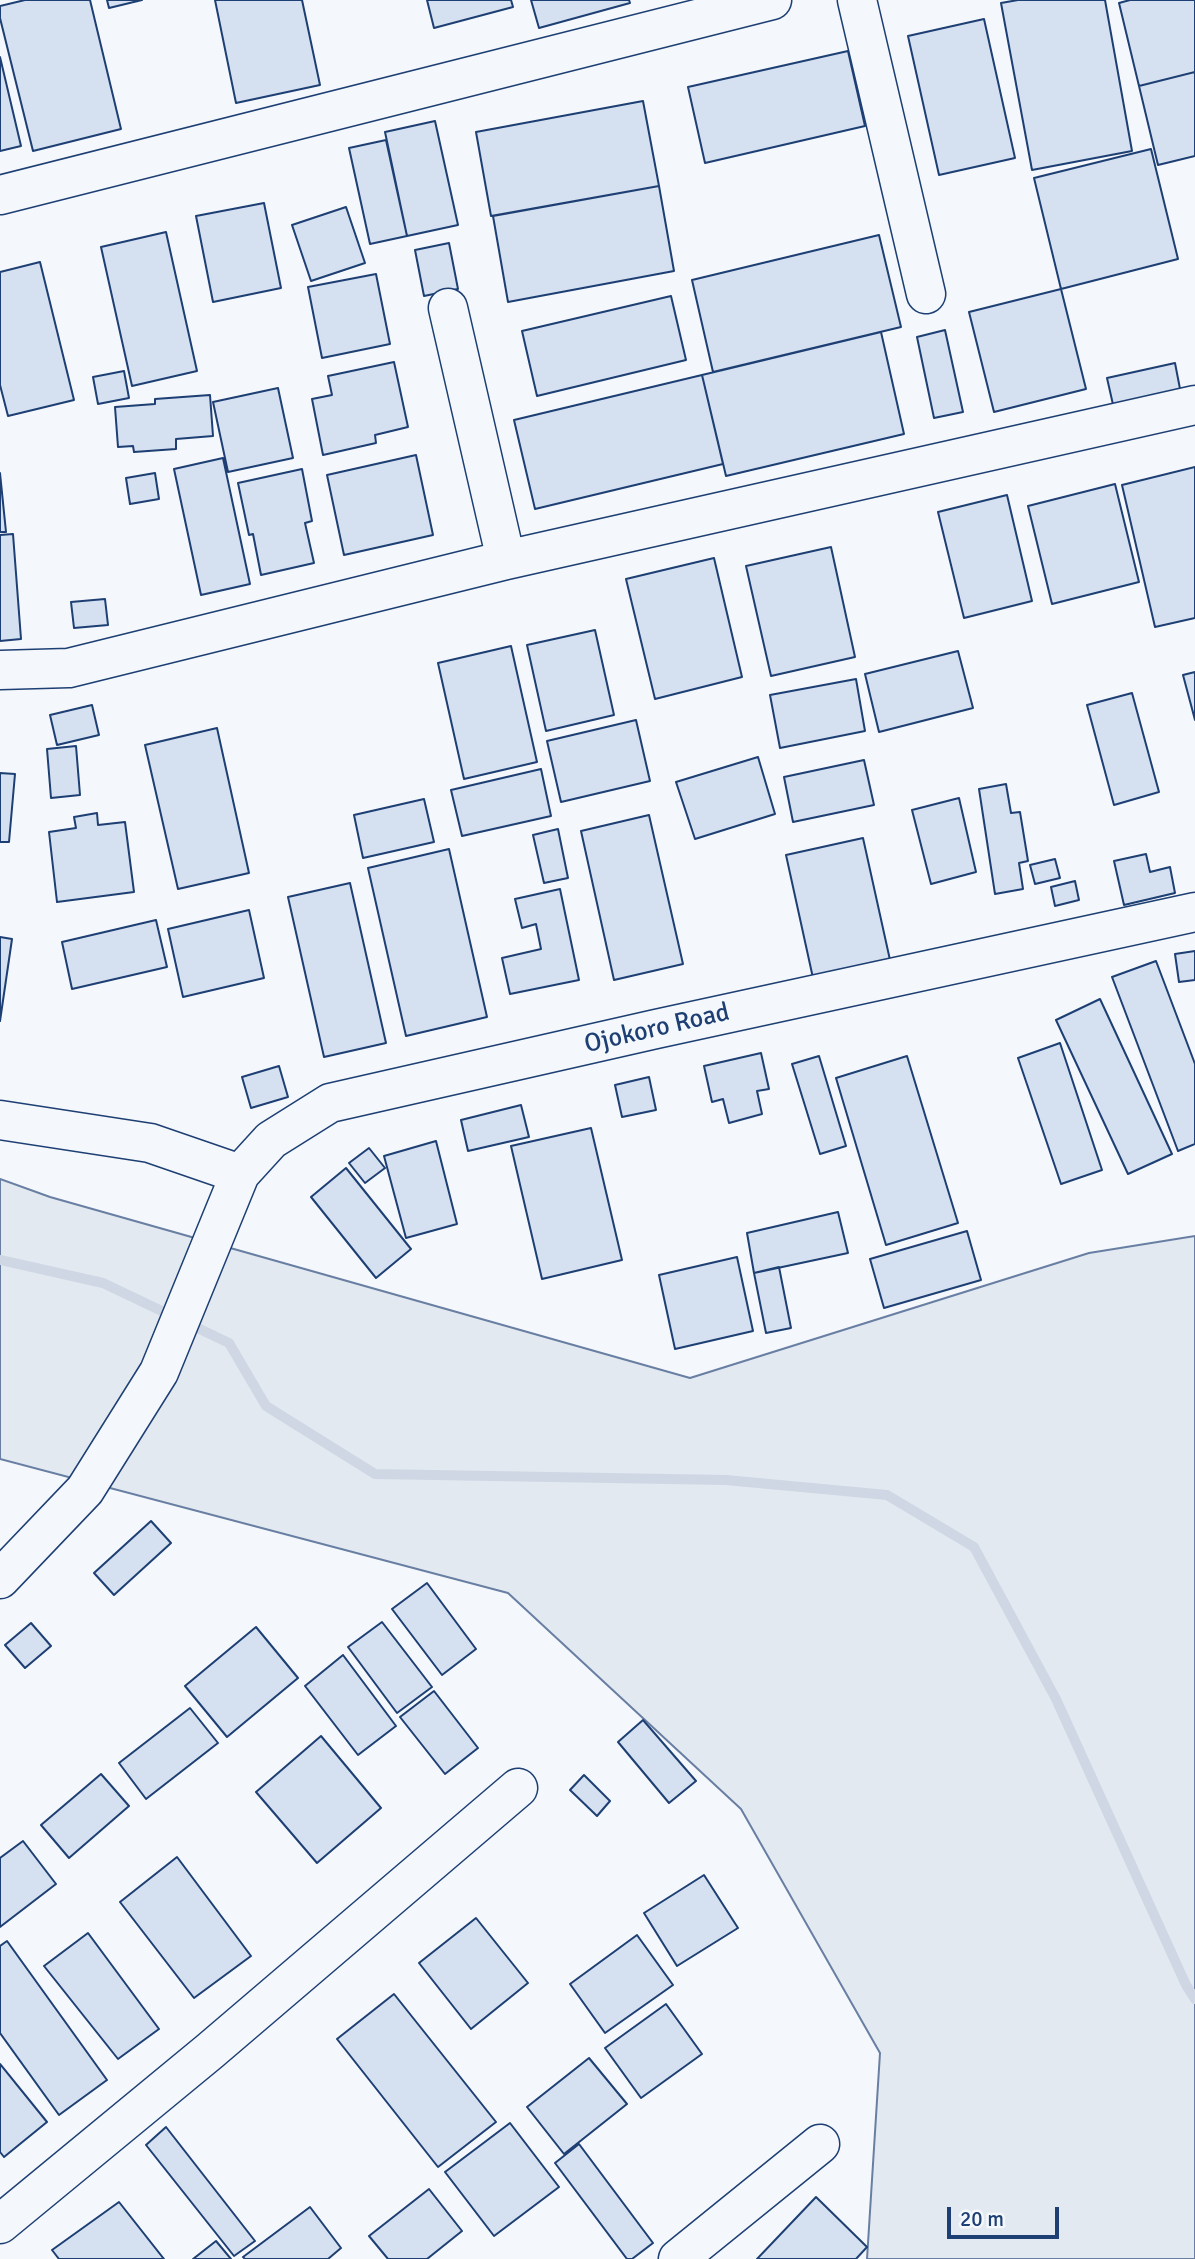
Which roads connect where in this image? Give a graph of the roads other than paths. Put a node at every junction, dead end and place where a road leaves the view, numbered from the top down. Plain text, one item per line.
1 (772, 0) edge
2 (857, 0) edge
3 (0, 195) edge
4 (926, 294) dead end
5 (448, 308) dead end
6 (1195, 405) edge
7 (506, 560) junction
8 (0, 670) edge
9 (1195, 912) edge
10 (0, 1120) edge
11 (240, 1174) junction
12 (0, 1579) edge
13 (518, 1788) dead end
14 (820, 2144) dead end
15 (0, 2224) edge
16 (678, 2259) edge

1 - 3 street
2 - 4 street
5 - 7 street
6 - 7 street
7 - 8 street
9 - 11 street, Ojokoro Road
10 - 11 street
11 - 12 street, Ojokoro Road
13 - 15 street
14 - 16 street

